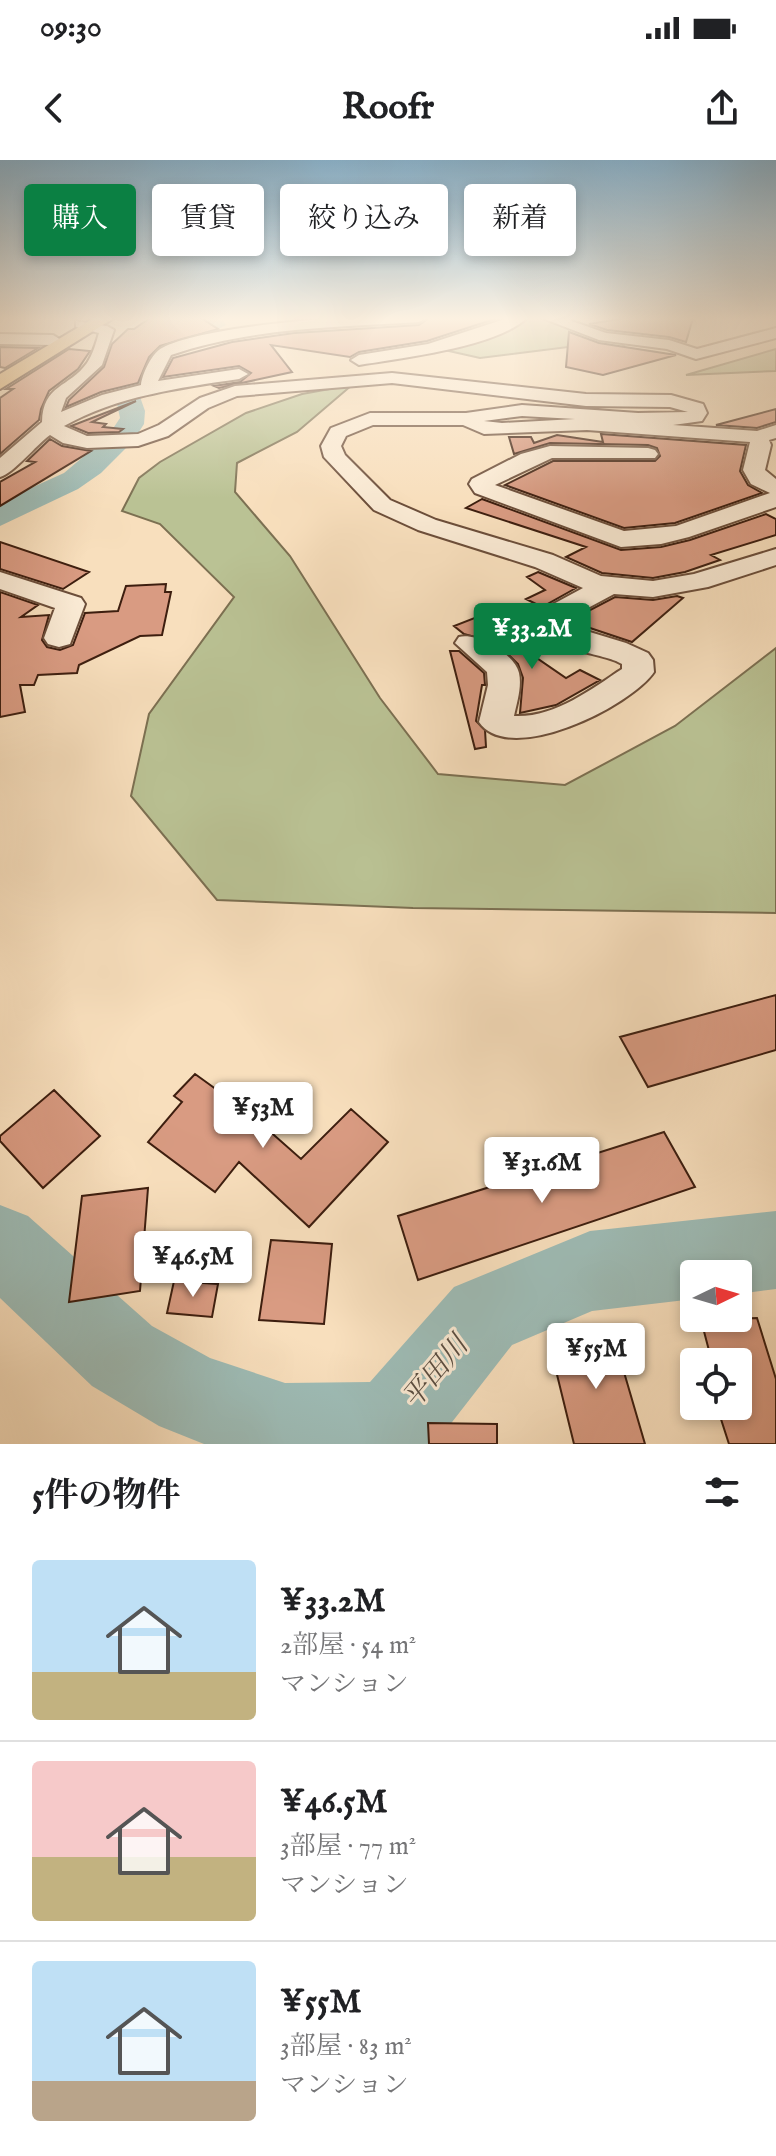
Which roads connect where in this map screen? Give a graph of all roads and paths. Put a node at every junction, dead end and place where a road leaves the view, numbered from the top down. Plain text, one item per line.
1 (80, 378) edge
2 (150, 378) edge
3 (215, 378) edge
4 (149, 388) junction
5 (466, 419) junction
6 (51, 424) junction
7 (763, 442) edge
8 (667, 455) dead end
9 (4, 460) edge
10 (776, 488) edge
11 (776, 499) edge
12 (776, 557) edge
13 (0, 573) edge
14 (608, 586) junction
15 (59, 638) dead end
16 (470, 643) dead end

1 - 6 street
2 - 4 street
3 - 4 street
4 - 6 street
5 - 6 street
5 - 7 street
5 - 14 street
6 - 9 street
7 - 10 street
8 - 11 street
12 - 14 street
13 - 15 street
14 - 16 street

